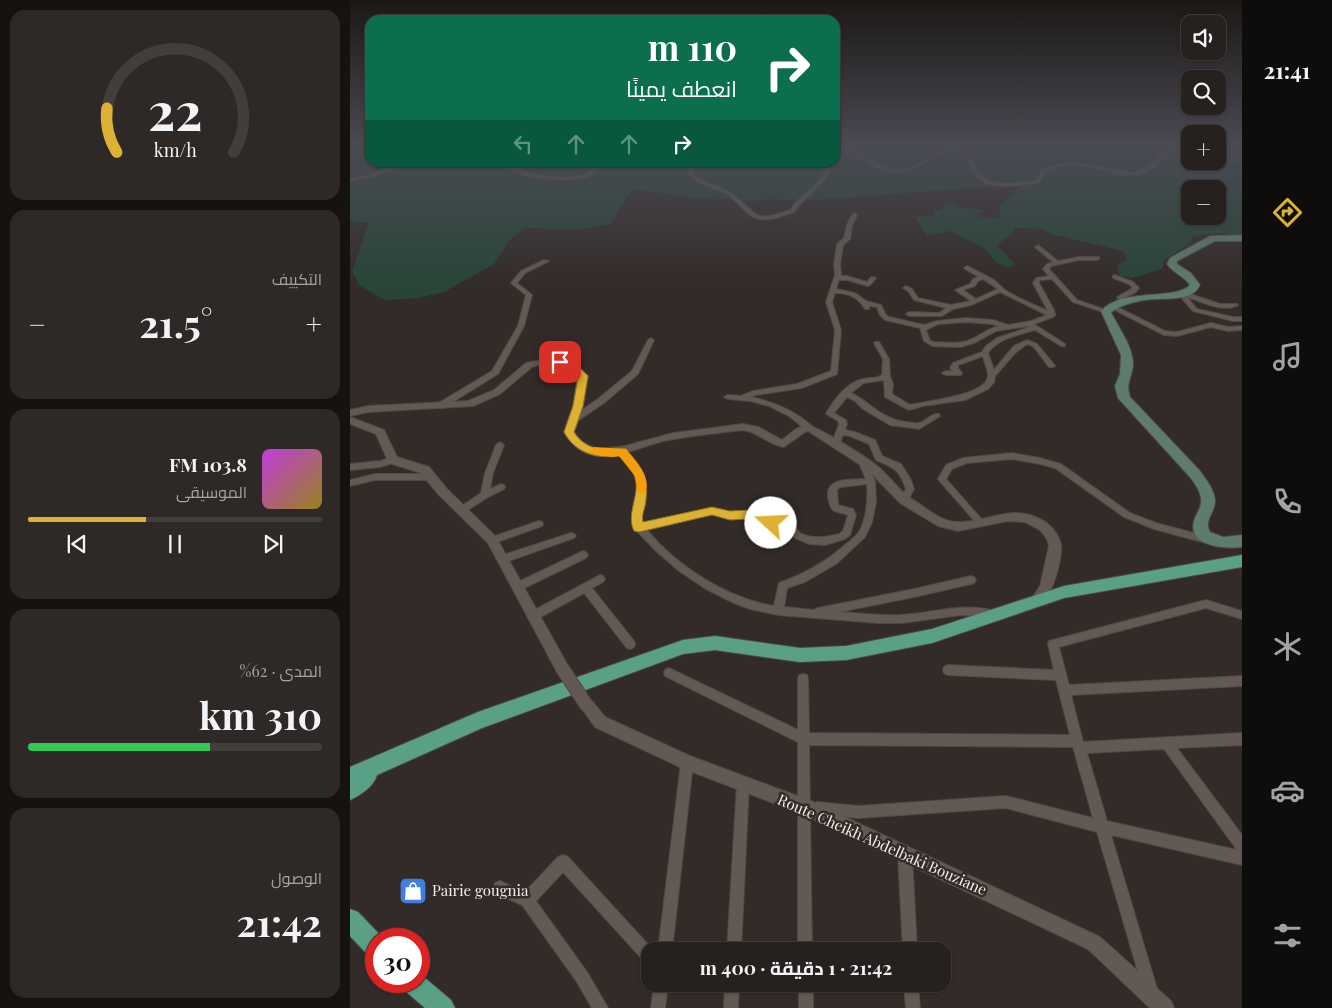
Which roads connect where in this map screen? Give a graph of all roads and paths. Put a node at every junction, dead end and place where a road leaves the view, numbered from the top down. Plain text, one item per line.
1 (723, 191) edge
2 (810, 191) edge
3 (854, 215) dead end
4 (1242, 238) edge
5 (1038, 247) dead end
6 (1097, 258) dead end
7 (546, 261) dead end
8 (1057, 263) junction
9 (967, 268) dead end
10 (983, 277) junction
11 (1053, 277) junction
12 (1115, 277) dead end
13 (838, 278) junction
14 (873, 278) dead end
15 (906, 288) dead end
16 (1002, 290) junction
17 (832, 291) junction
18 (1183, 295) junction
19 (975, 301) junction
20 (1123, 302) junction
21 (1235, 305) dead end
22 (951, 307) junction
23 (1109, 308) junction
24 (909, 314) dead end
25 (1052, 314) junction
26 (940, 315) junction
27 (1242, 319) edge
28 (944, 322) junction
29 (1032, 326) junction
30 (924, 327) junction
31 (1008, 327) junction
32 (1242, 328) edge
33 (651, 340) dead end
34 (877, 343) dead end
35 (1063, 345) dead end
36 (985, 353) junction
37 (1051, 366) dead end
38 (946, 373) dead end
39 (992, 375) junction
40 (886, 376) junction
41 (847, 394) junction
42 (728, 397) dead end
43 (742, 398) junction
44 (440, 406) junction
45 (350, 413) edge
46 (936, 416) dead end
47 (350, 420) edge
48 (573, 420) junction
49 (809, 428) junction
50 (840, 432) junction
51 (836, 443) junction
52 (500, 445) dead end
53 (622, 452) junction
54 (393, 460) junction
55 (862, 461) junction
56 (350, 467) edge
57 (432, 477) junction
58 (870, 482) junction
59 (350, 483) edge
60 (501, 488) dead end
61 (485, 495) junction
62 (904, 500) junction
63 (462, 510) junction
64 (980, 522) junction
65 (539, 524) dead end
66 (639, 528) junction
67 (571, 536) dead end
68 (492, 540) junction
69 (1214, 541) junction
70 (1242, 542) edge
71 (583, 555) dead end
72 (503, 559) junction
73 (1242, 561) edge
74 (600, 578) dead end
75 (971, 580) dead end
76 (517, 587) junction
77 (585, 587) junction
78 (1036, 600) junction
79 (778, 611) junction
80 (808, 614) junction
81 (996, 615) junction
82 (1242, 615) edge
83 (533, 616) junction
84 (630, 644) dead end
85 (948, 670) dead end
86 (669, 672) dead end
87 (1061, 674) junction
88 (803, 679) dead end
89 (1242, 681) edge
90 (1064, 690) junction
91 (804, 739) junction
92 (1242, 739) edge
93 (1078, 744) junction
94 (1167, 744) junction
95 (393, 757) junction
96 (687, 763) junction
97 (350, 778) edge
98 (743, 784) junction
99 (350, 790) edge
100 (804, 807) junction
101 (1104, 828) junction
102 (1242, 846) edge
103 (905, 854) junction
104 (1242, 858) edge
105 (500, 888) dead end
106 (528, 900) junction
107 (350, 920) edge
108 (365, 935) edge
109 (666, 942) edge
110 (734, 942) edge
111 (806, 942) edge
112 (910, 942) edge
113 (641, 946) edge
114 (660, 992) edge
115 (732, 992) edge
116 (806, 992) edge
117 (912, 992) edge
118 (425, 993) edge
119 (1158, 1003) edge
120 (443, 1008) edge
121 (601, 1008) edge
122 (658, 1008) edge
123 (731, 1008) edge
124 (806, 1008) edge
125 (913, 1008) edge

1 - 2 street
3 - 13 street
4 - 18 main road
5 - 8 street
6 - 8 street
7 - 44 street
8 - 11 street
9 - 10 street
10 - 16 street
10 - 19 street
11 - 23 street
11 - 25 street
12 - 20 street
13 - 14 street
13 - 17 street
15 - 22 street
16 - 19 street
16 - 25 street
17 - 30 street
17 - 43 street
18 - 20 main road
18 - 21 street
18 - 27 street
19 - 22 street
20 - 23 main road
22 - 26 street
23 - 32 street
23 - 69 main road
24 - 26 street
25 - 29 street
26 - 28 street
28 - 30 street
28 - 31 street
29 - 31 street
29 - 35 street
29 - 36 street
30 - 31 street
33 - 48 street
34 - 40 street
36 - 38 street
36 - 39 street
37 - 39 street
39 - 40 street
40 - 41 street
41 - 46 street
41 - 50 street
42 - 43 street
43 - 49 street
44 - 45 street
44 - 48 street
47 - 54 street
48 - 53 street
49 - 51 street
49 - 53 street
50 - 51 street
50 - 62 street
51 - 55 street
52 - 61 street
53 - 66 street
54 - 56 street
54 - 57 street
55 - 58 street
55 - 62 street
57 - 59 street
57 - 63 street
58 - 66 street
58 - 79 street
60 - 61 street
61 - 63 street
62 - 64 street
63 - 68 street
64 - 69 street
64 - 78 street
65 - 68 street
66 - 79 street
67 - 72 street
68 - 72 street
69 - 70 main road
71 - 76 street
72 - 76 street
73 - 78 main road
74 - 77 street
75 - 80 street
76 - 83 street
77 - 83 street
77 - 84 street
78 - 81 main road
79 - 80 street
80 - 81 street
81 - 95 main road
82 - 87 street
83 - 96 street, Route Cheikh Abdelbaki Bouziane, bridge
85 - 87 street
86 - 91 street
87 - 90 street
88 - 91 street
89 - 90 street
90 - 93 street
91 - 93 street
91 - 100 street
92 - 94 street
93 - 94 street
93 - 101 street
94 - 102 street
95 - 97 main road
95 - 99 main road
96 - 98 street, Route Cheikh Abdelbaki Bouziane
96 - 109 street
98 - 100 street, Route Cheikh Abdelbaki Bouziane
98 - 110 street
100 - 101 street
100 - 103 street, Route Cheikh Abdelbaki Bouziane
100 - 111 street
101 - 104 street
101 - 119 street
103 - 112 street
103 - 119 street, Route Cheikh Abdelbaki Bouziane
105 - 106 street
106 - 113 street
106 - 121 street
107 - 108 main road
114 - 122 street
115 - 123 street
116 - 124 street
117 - 125 street
118 - 120 main road

